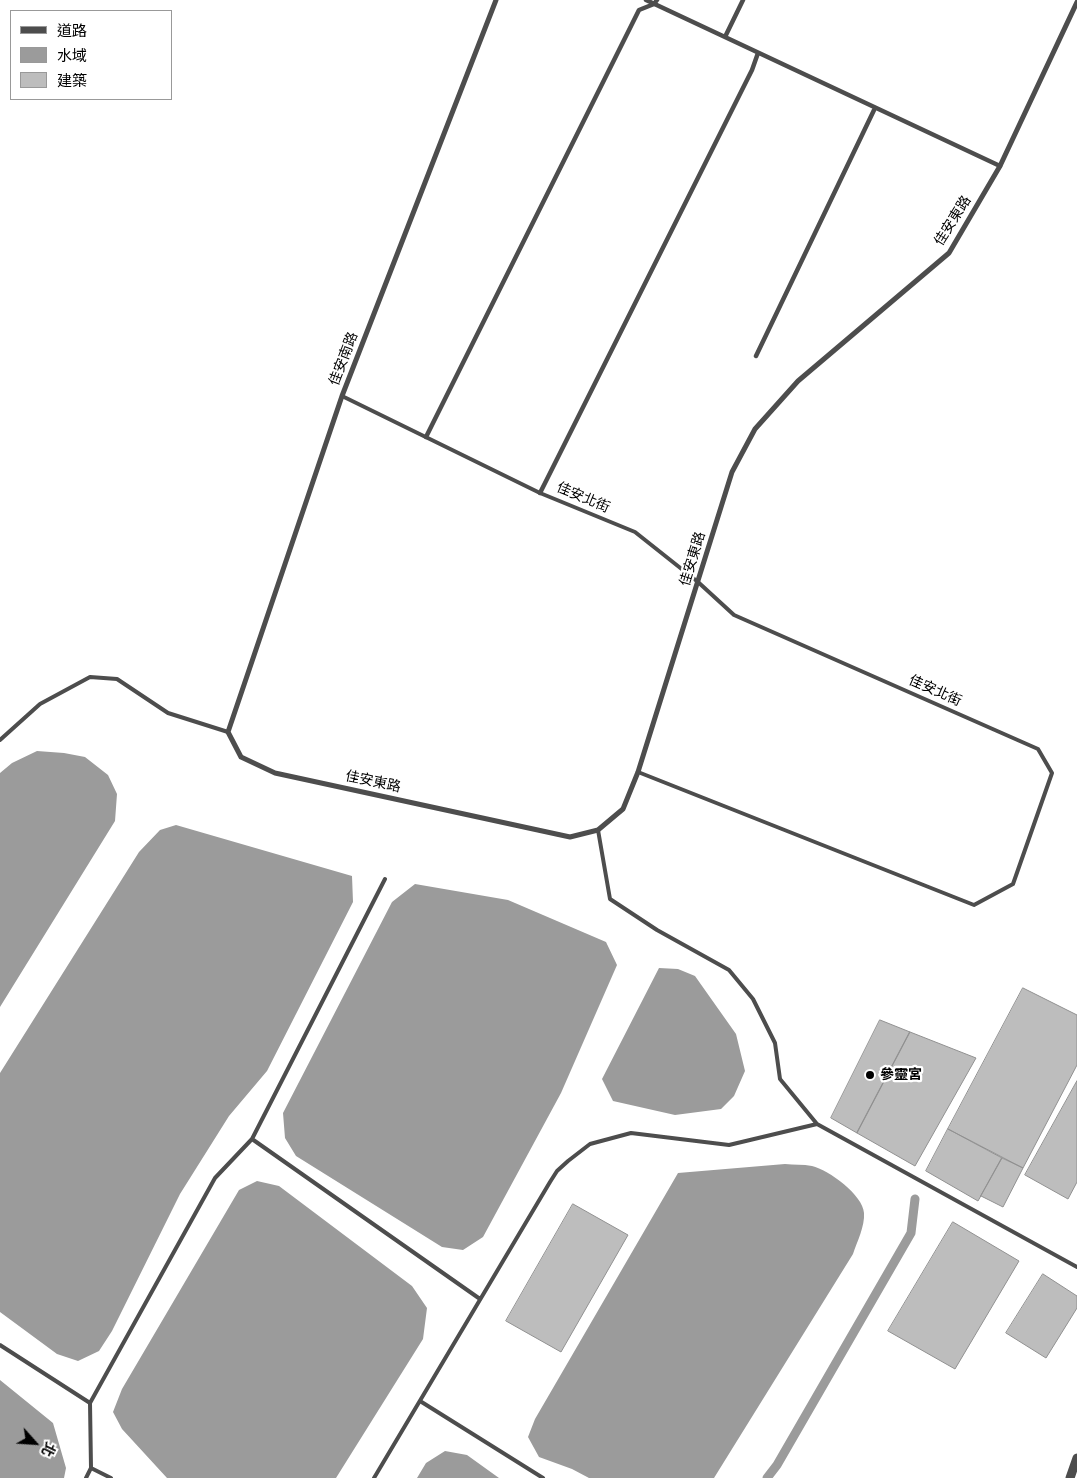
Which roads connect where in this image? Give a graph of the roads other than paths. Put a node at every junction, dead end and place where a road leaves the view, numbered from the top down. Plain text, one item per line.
1 (496, 0) edge
2 (646, 0) edge
3 (743, 0) edge
4 (656, 2) edge
5 (1077, 2) edge
6 (725, 37) junction
7 (758, 53) junction
8 (875, 108) junction
9 (1000, 166) junction
10 (756, 356) dead end
11 (342, 396) junction
12 (426, 437) junction
13 (540, 493) junction
14 (698, 582) junction
15 (228, 732) junction
16 (0, 740) edge
17 (638, 772) junction
18 (598, 830) junction
19 (385, 879) dead end
20 (817, 1124) junction
21 (252, 1139) junction
22 (1077, 1267) edge
23 (480, 1300) junction
24 (0, 1345) edge
25 (420, 1401) junction
26 (90, 1403) junction
27 (1077, 1458) edge
28 (91, 1468) junction
29 (86, 1478) edge
30 (111, 1478) edge
31 (374, 1478) edge
32 (543, 1478) edge
33 (1070, 1478) edge

1 - 11 street, 佳安南路
2 - 4 street
3 - 6 street
4 - 6 street
4 - 12 street
5 - 9 street, 佳安東路
6 - 7 street
7 - 8 street
7 - 13 street
8 - 9 street
8 - 10 street
9 - 14 street, 佳安東路
11 - 12 lane, 佳安北街
11 - 15 street, 佳安南路
12 - 13 lane, 佳安北街
13 - 14 lane, 佳安北街
14 - 17 street, 佳安東路
14 - 17 lane, 佳安北街
15 - 16 lane
15 - 18 street, 佳安東路
17 - 18 street, 佳安東路
18 - 20 lane
19 - 21 lane
20 - 22 lane
20 - 23 lane
21 - 23 lane
21 - 26 lane
23 - 25 lane
24 - 26 lane
25 - 31 lane
25 - 32 lane
26 - 28 lane
27 - 33 street
28 - 29 lane
28 - 30 lane

